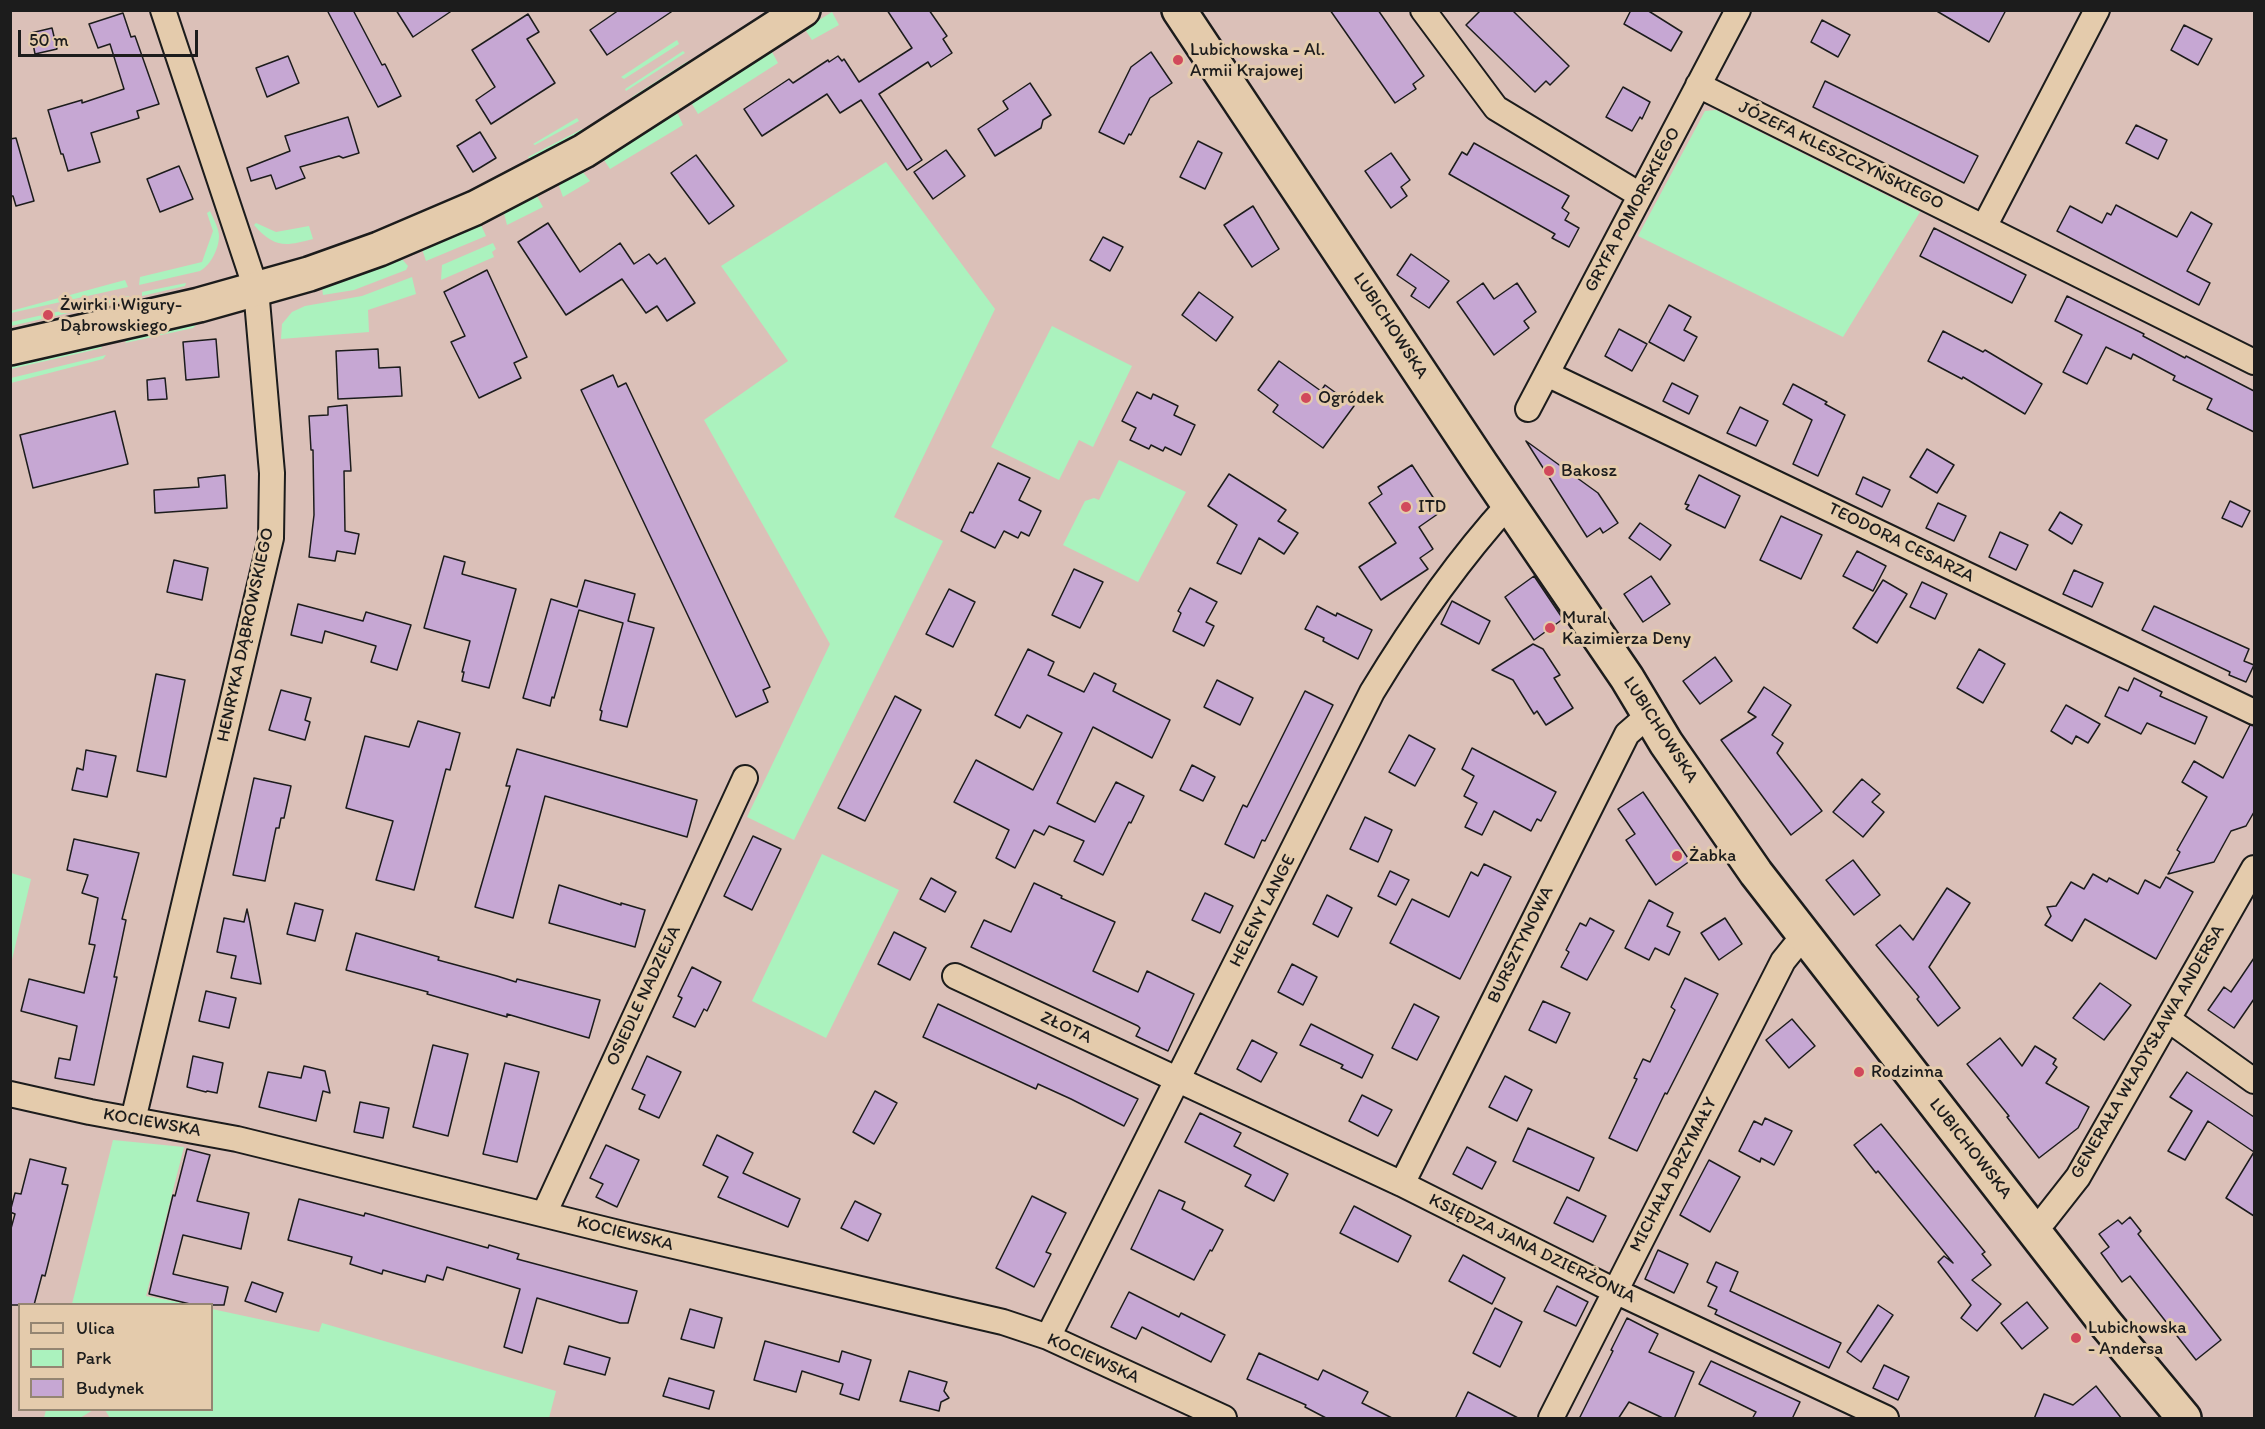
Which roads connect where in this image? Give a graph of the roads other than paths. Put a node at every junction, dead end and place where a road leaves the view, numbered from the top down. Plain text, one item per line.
1 (163, 10) edge
2 (803, 10) edge
3 (1179, 10) edge
4 (1423, 10) edge
5 (1738, 10) edge
6 (2097, 10) edge
7 (1698, 85) junction
8 (1640, 195) junction
9 (1983, 227) junction
10 (256, 289) junction
11 (10, 348) edge
12 (2254, 362) edge
13 (1547, 374) junction
14 (1528, 409) dead end
15 (1509, 504) junction
16 (2254, 712) edge
17 (1650, 714) junction
18 (745, 778) dead end
19 (2254, 868) edge
20 (1804, 934) junction
21 (955, 976) dead end
22 (2169, 1020) junction
23 (1177, 1080) junction
24 (2254, 1081) edge
25 (10, 1094) edge
26 (133, 1120) junction
27 (1402, 1184) junction
28 (544, 1214) junction
29 (2031, 1228) junction
30 (1615, 1291) junction
31 (1048, 1337) junction
32 (1224, 1419) edge
33 (1551, 1419) edge
34 (1886, 1419) edge
35 (2184, 1419) edge

1 - 10 street, HENRYKA DĄBROWSKIEGO
2 - 10 street
3 - 15 street, LUBICHOWSKA
4 - 8 street
5 - 7 street, GRYFA POMORSKIEGO
6 - 9 street
7 - 8 street, GRYFA POMORSKIEGO
7 - 9 street, JÓZEFA KLESZCZYŃSKIEGO
8 - 13 street, GRYFA POMORSKIEGO
9 - 12 street, JÓZEFA KLESZCZYŃSKIEGO
10 - 11 street
10 - 26 street, HENRYKA DĄBROWSKIEGO
13 - 14 street, GRYFA POMORSKIEGO
13 - 16 street, TEODORA CESARZA
15 - 17 street, LUBICHOWSKA
15 - 23 street, HELENY LANGE
17 - 20 street, LUBICHOWSKA
17 - 27 street, BURSZTYNOWA
18 - 28 street, OSIEDLE NADZIEJA
19 - 22 street, GENERAŁA WŁADYSŁAWA ANDERSA
20 - 29 street, LUBICHOWSKA
20 - 30 street, MICHAŁA DRZYMAŁY
21 - 23 street, ZŁOTA
22 - 24 street
22 - 29 street, GENERAŁA WŁADYSŁAWA ANDERSA
23 - 27 street, KSIĘDZA JANA DZIERŻONIA
23 - 31 street, HELENY LANGE
25 - 26 street, KOCIEWSKA
26 - 28 street, KOCIEWSKA
27 - 30 street, KSIĘDZA JANA DZIERŻONIA
28 - 31 street, KOCIEWSKA
29 - 35 street, LUBICHOWSKA
30 - 33 street, MICHAŁA DRZYMAŁY
30 - 34 street, KSIĘDZA JANA DZIERŻONIA
31 - 32 street, KOCIEWSKA

